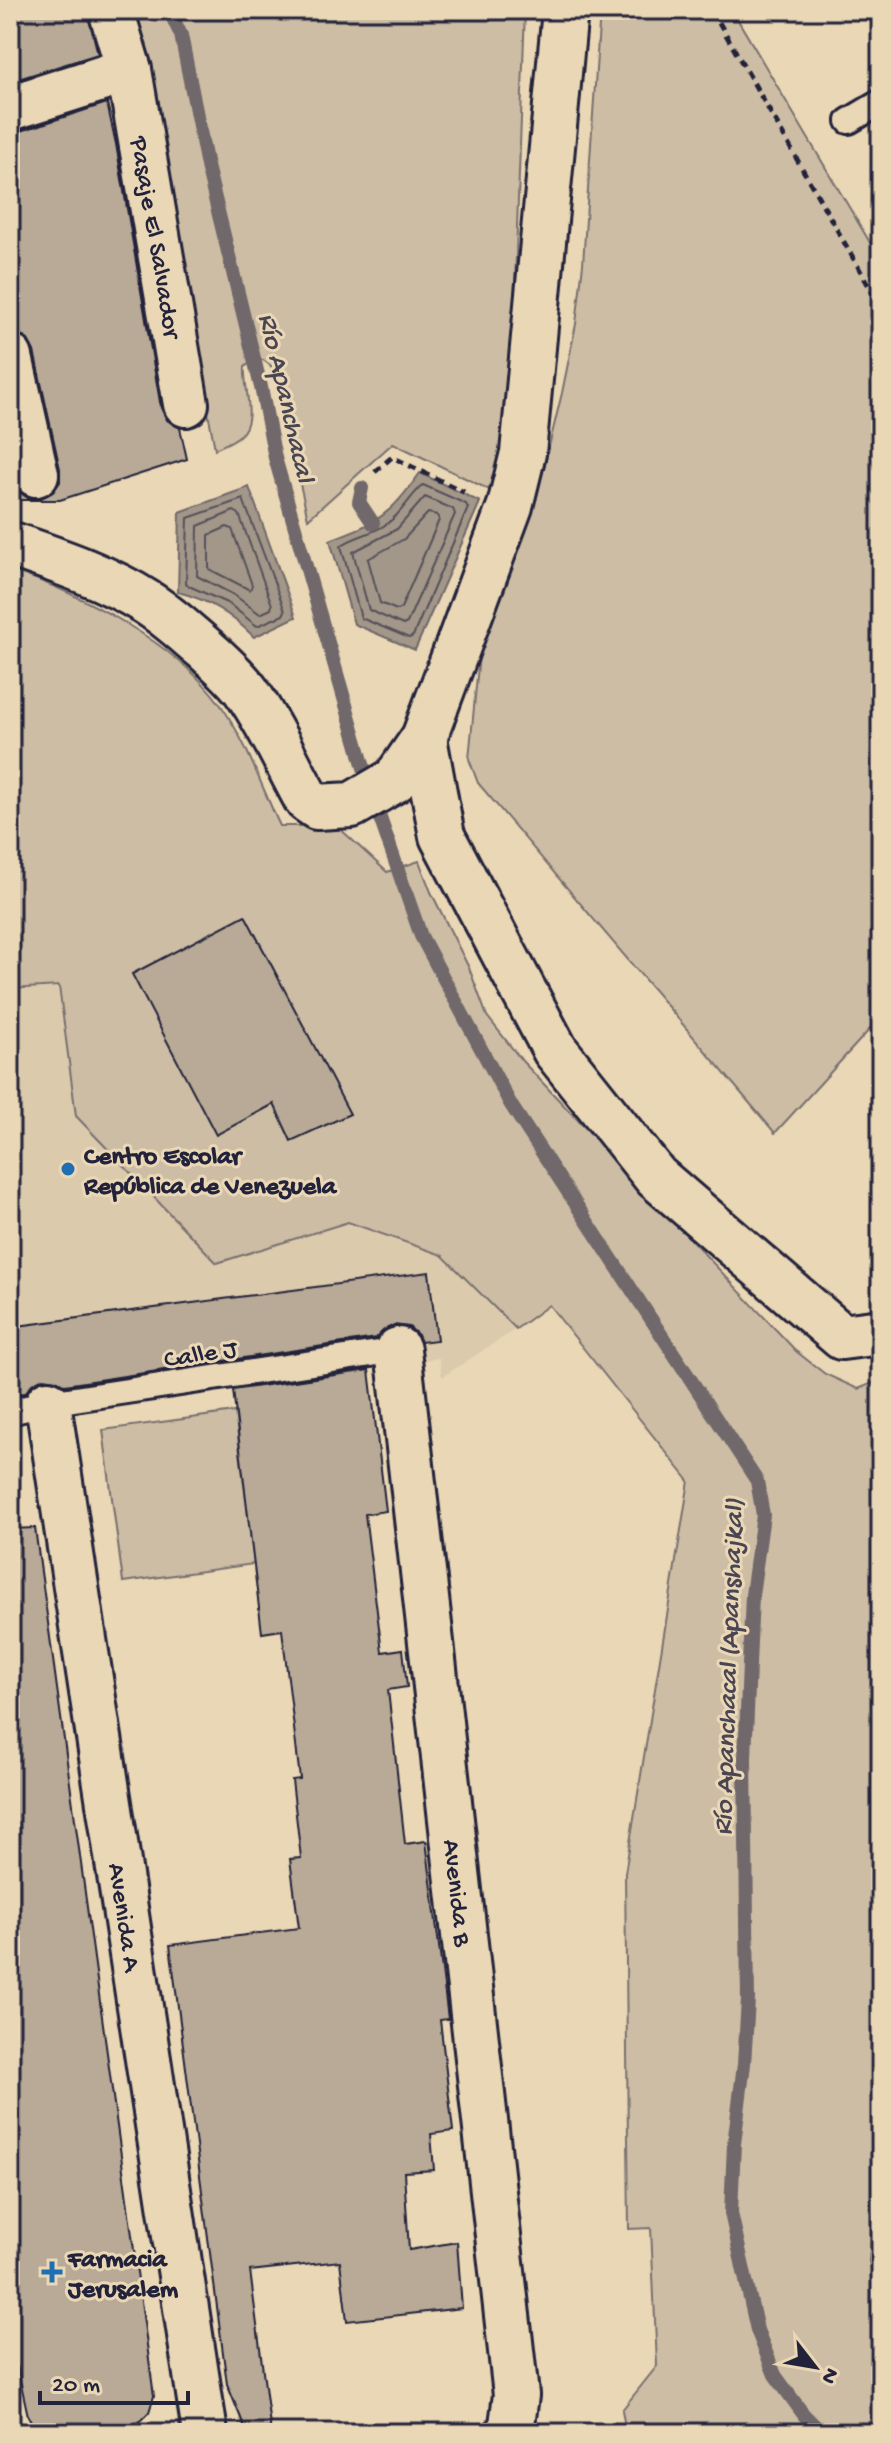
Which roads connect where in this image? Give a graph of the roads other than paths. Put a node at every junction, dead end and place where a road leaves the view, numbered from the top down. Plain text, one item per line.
1 (111, 10) edge
2 (565, 10) edge
3 (129, 70) junction
4 (11, 102) edge
5 (881, 102) edge
6 (849, 121) dead end
7 (10, 357) edge
8 (186, 404) dead end
9 (36, 474) dead end
10 (10, 544) edge
11 (424, 738) junction
12 (881, 1332) edge
13 (398, 1350) joint
14 (29, 1407) edge
15 (205, 2433) edge
16 (508, 2433) edge

1 - 3 street, Pasaje El Salvador
2 - 11 street
3 - 4 street
3 - 8 street, Pasaje El Salvador
5 - 6 lane
7 - 9 street
10 - 11 street
11 - 12 street
13 - 14 lane, Calle J
13 - 16 street, Avenida B
14 - 15 street, Avenida A

